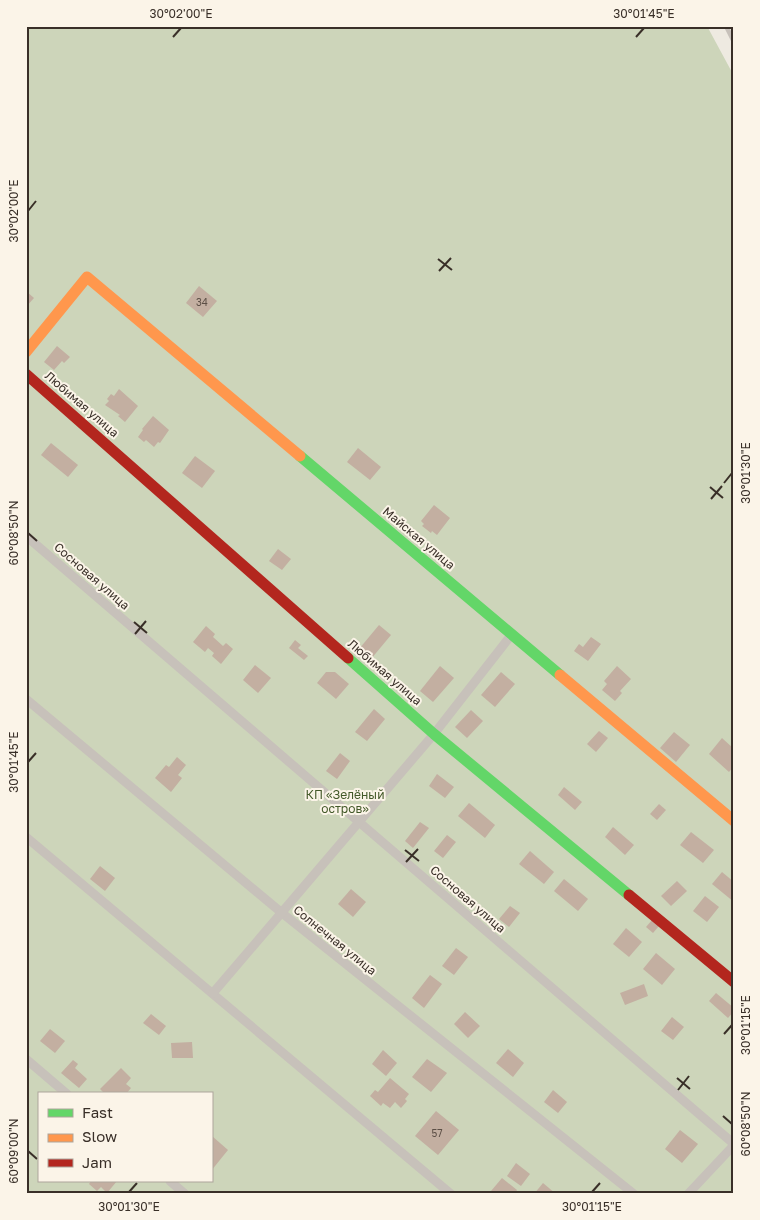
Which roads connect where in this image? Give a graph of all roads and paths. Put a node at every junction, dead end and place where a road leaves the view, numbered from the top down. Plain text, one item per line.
1 (726, 26) edge
2 (734, 42) edge
3 (26, 352) edge
4 (26, 374) edge
5 (26, 536) edge
6 (512, 634) junction
7 (26, 699) edge
8 (434, 734) junction
9 (734, 821) edge
10 (360, 823) junction
11 (26, 837) edge
12 (282, 913) junction
13 (734, 982) edge
14 (212, 993) junction
15 (26, 1059) edge
16 (65, 1092) edge
17 (734, 1145) edge
18 (171, 1182) edge
19 (185, 1194) edge
20 (451, 1194) edge
21 (634, 1194) edge
22 (688, 1194) edge

1 - 2 lane
3 - 6 street, Майская улица
4 - 8 street, Любимая улица
5 - 10 street, Сосновая улица
6 - 8 street
6 - 9 street, Майская улица
7 - 12 street, Солнечная улица
8 - 10 street
8 - 13 street, Любимая улица
10 - 12 street
10 - 17 street, Сосновая улица
11 - 14 street
12 - 14 street
12 - 21 street, Солнечная улица
14 - 20 street
15 - 16 street
17 - 22 street
18 - 19 street

